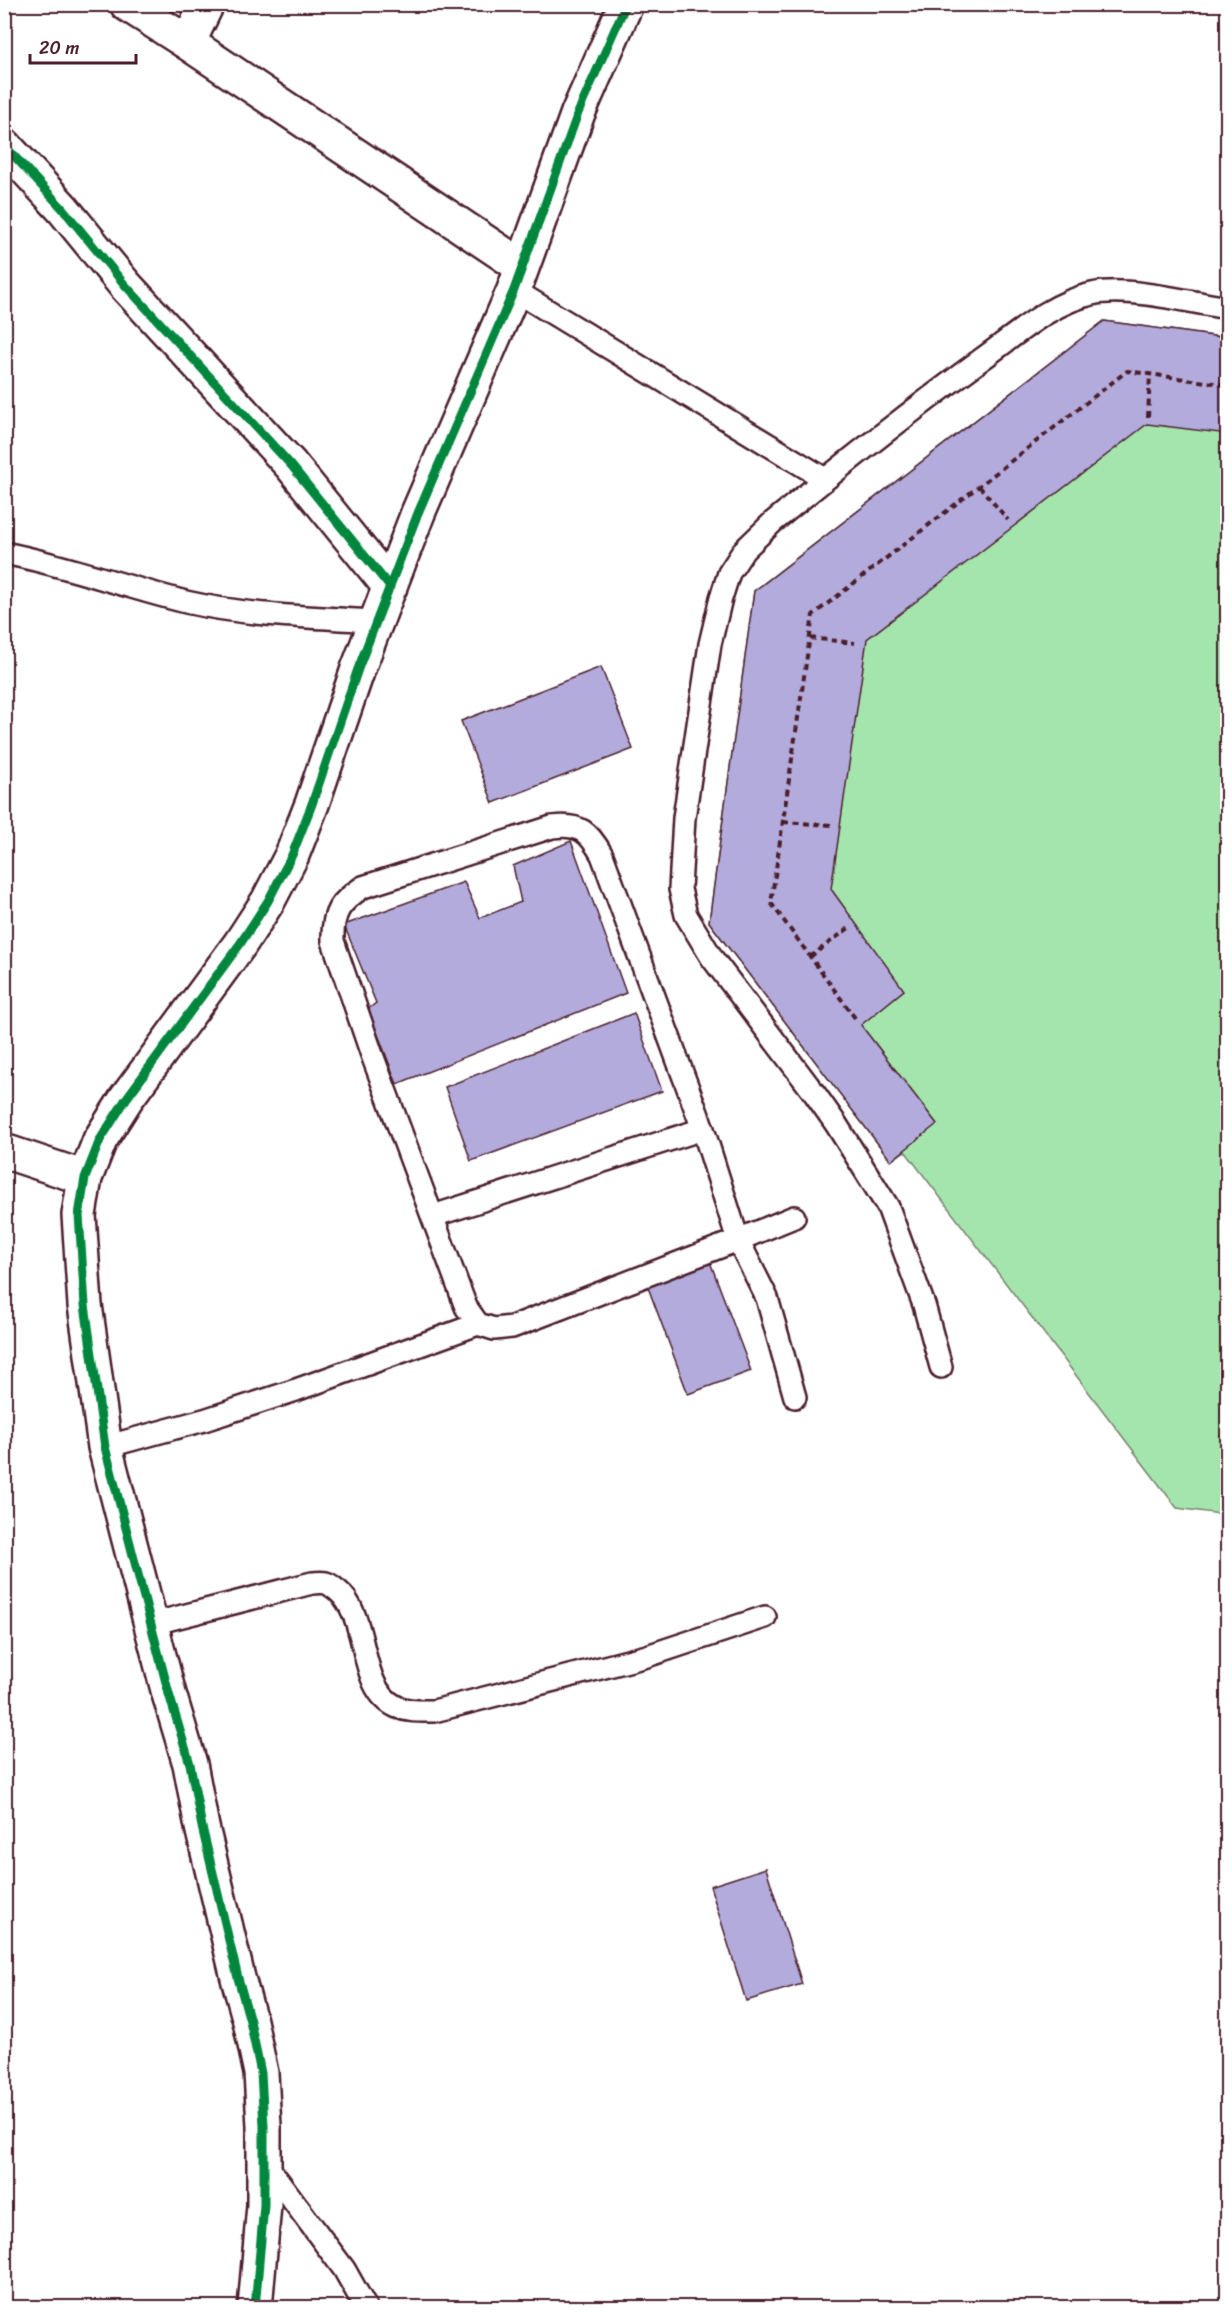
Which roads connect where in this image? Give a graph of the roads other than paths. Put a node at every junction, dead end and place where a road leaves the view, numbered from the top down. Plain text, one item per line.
1 (128, 4) edge
2 (207, 4) edge
3 (626, 4) edge
4 (188, 43) junction
5 (4, 145) edge
6 (517, 278) junction
7 (1227, 308) edge
8 (825, 479) junction
9 (4, 553) edge
10 (390, 587) junction
11 (376, 621) junction
12 (703, 1129) junction
13 (4, 1151) edge
14 (85, 1178) junction
15 (433, 1216) junction
16 (794, 1217) dead end
17 (738, 1240) junction
18 (478, 1324) junction
19 (941, 1367) dead end
20 (795, 1397) dead end
21 (105, 1446) junction
22 (765, 1617) dead end
23 (151, 1624) junction
24 (265, 2163) junction
25 (255, 2307) edge
26 (366, 2307) edge

1 - 4 street
2 - 4 street
3 - 6 street
4 - 6 street
5 - 10 street
6 - 8 lane
6 - 10 street
7 - 8 lane
8 - 19 lane
9 - 11 lane
10 - 11 street
11 - 14 street
12 - 15 lane
12 - 15 lane
12 - 17 lane
13 - 14 street
14 - 21 street
15 - 18 lane
16 - 17 lane
17 - 18 lane
17 - 20 lane
18 - 21 lane
21 - 23 street
22 - 23 lane
23 - 24 street
24 - 25 street
24 - 26 lane

